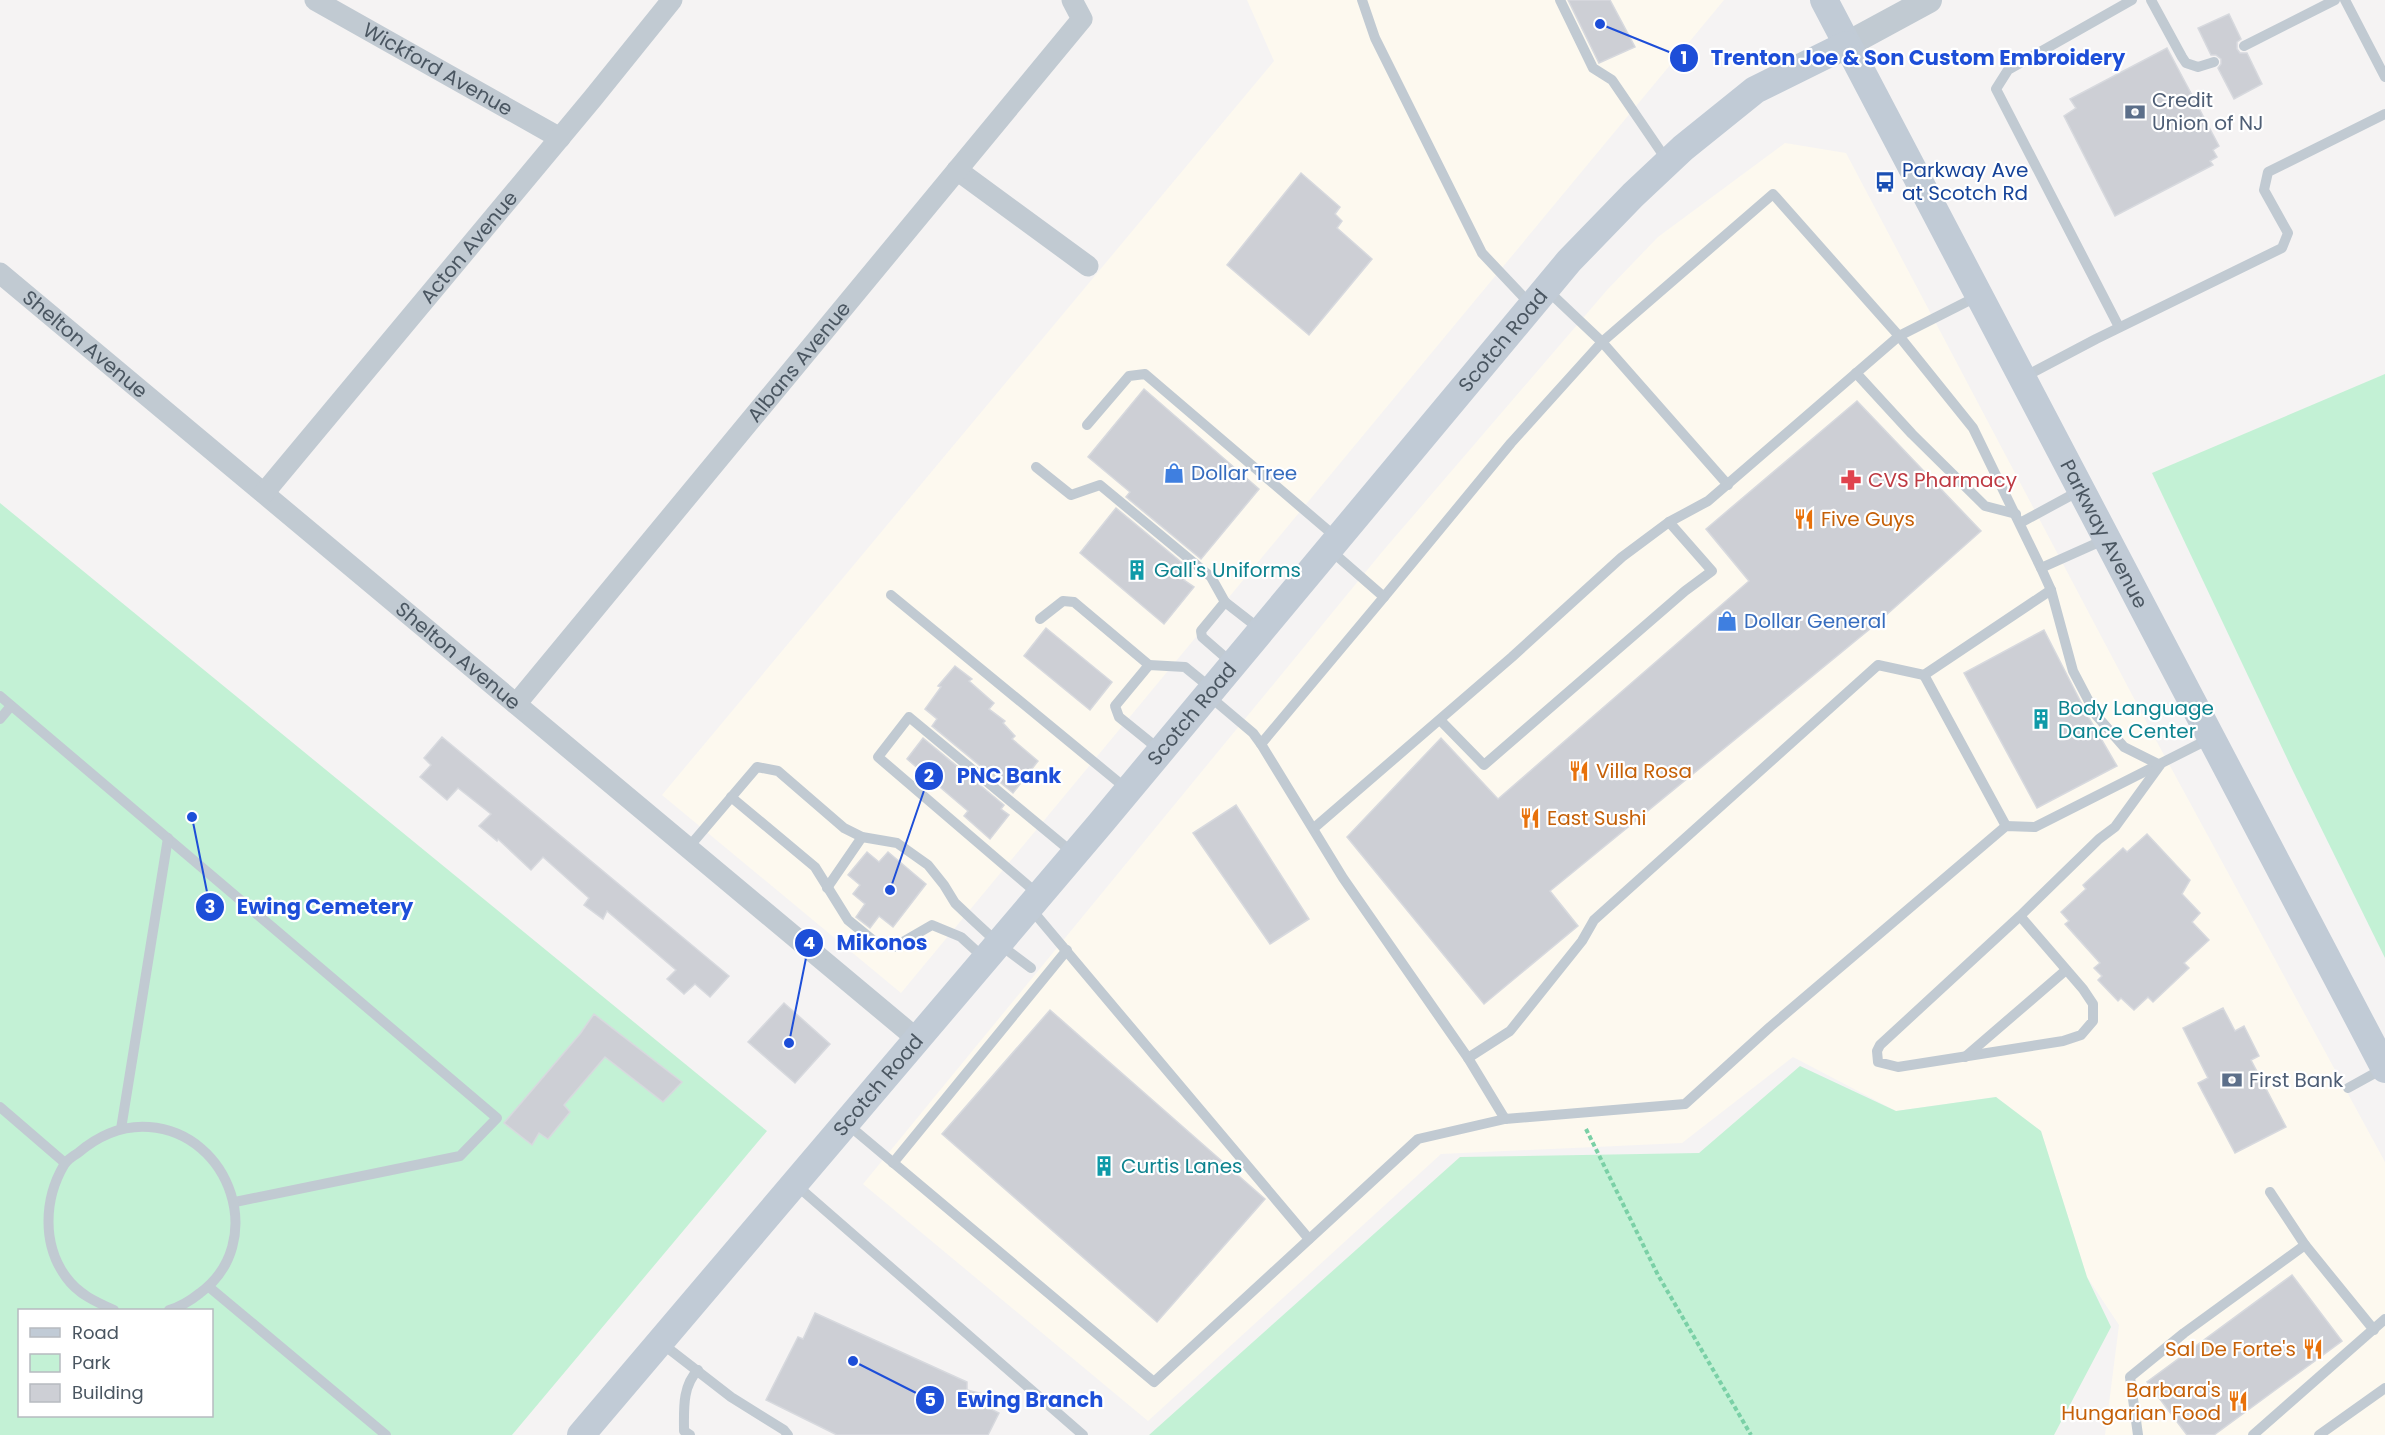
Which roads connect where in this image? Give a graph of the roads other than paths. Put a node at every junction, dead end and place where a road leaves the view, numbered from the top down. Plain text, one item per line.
1 (315, 0) edge
2 (672, 0) edge
3 (1072, 0) edge
4 (1362, 0) edge
5 (1560, 0) edge
6 (1824, 0) edge
7 (1929, 0) edge
8 (2132, 0) edge
9 (2151, 0) edge
10 (2335, 0) edge
11 (2345, 0) edge
12 (1846, 45) junction
13 (2244, 46) dead end
14 (2214, 62) dead end
15 (2385, 77) edge
16 (2385, 114) edge
17 (560, 138) junction
18 (1669, 162) junction
19 (957, 170) junction
20 (1088, 266) dead end
21 (0, 273) edge
22 (1979, 296) junction
23 (1539, 297) junction
24 (2119, 327) junction
25 (1899, 336) junction
26 (1602, 342) junction
27 (1856, 373) junction
28 (2022, 378) junction
29 (1087, 425) dead end
30 (1036, 466) dead end
31 (1728, 485) junction
32 (2081, 490) junction
33 (264, 493) junction
34 (2018, 518) junction
35 (1669, 522) junction
36 (2106, 539) junction
37 (1333, 544) junction
38 (2041, 568) junction
39 (2051, 590) junction
40 (891, 596) dead end
41 (1384, 597) junction
42 (1225, 602) junction
43 (1040, 620) dead end
44 (1261, 631) junction
45 (1233, 664) junction
46 (1149, 665) junction
47 (1924, 675) junction
48 (1210, 692) junction
49 (0, 696) edge
50 (516, 704) junction
51 (12, 706) junction
52 (0, 719) edge
53 (1440, 720) junction
54 (2211, 738) junction
55 (1261, 744) junction
56 (1161, 751) junction
57 (2160, 765) junction
58 (1128, 790) junction
59 (731, 797) junction
60 (2006, 826) junction
61 (1314, 828) junction
62 (862, 837) junction
63 (168, 838) junction
64 (688, 848) junction
65 (1074, 854) junction
66 (827, 888) junction
67 (1035, 901) junction
68 (2020, 916) junction
69 (1067, 950) junction
70 (992, 952) junction
71 (1031, 968) dead end
72 (2066, 970) junction
73 (917, 1039) junction
74 (1965, 1057) junction
75 (1468, 1058) junction
76 (2385, 1068) edge
77 (2348, 1088) dead end
78 (0, 1107) edge
79 (1505, 1119) junction
80 (846, 1123) junction
81 (121, 1129) junction
82 (65, 1163) junction
83 (893, 1163) junction
84 (795, 1184) junction
85 (2270, 1192) dead end
86 (235, 1202) junction
87 (1309, 1239) junction
88 (2305, 1245) junction
89 (208, 1287) junction
90 (110, 1309) edge
91 (175, 1309) edge
92 (2385, 1319) edge
93 (2374, 1330) junction
94 (660, 1342) junction
95 (698, 1370) junction
96 (2385, 1388) edge
97 (386, 1435) edge
98 (581, 1435) edge
99 (690, 1435) edge
100 (788, 1435) edge
101 (1083, 1435) edge
102 (2138, 1435) edge
103 (2253, 1435) edge
104 (2319, 1435) edge

1 - 17 street, Wickford Avenue
2 - 17 street, Acton Avenue
3 - 19 street, Albans Avenue
4 - 23 lane
5 - 18 lane
6 - 12 main road, Parkway Avenue
7 - 12 street
8 - 24 lane
9 - 14 lane
10 - 13 lane
11 - 15 lane
12 - 18 main road, Scotch Road
12 - 22 main road, Parkway Avenue
16 - 24 lane
17 - 33 street, Acton Avenue
18 - 23 main road, Scotch Road
19 - 20 street
19 - 50 street, Albans Avenue
21 - 33 street, Shelton Avenue
22 - 25 lane
22 - 28 main road, Parkway Avenue
23 - 26 lane
23 - 37 main road, Scotch Road
24 - 28 lane
25 - 26 lane
25 - 27 lane
25 - 34 lane
26 - 31 lane
26 - 41 lane
27 - 31 lane
27 - 34 lane
28 - 32 main road, Parkway Avenue
29 - 37 lane
30 - 42 lane
31 - 35 lane
32 - 34 lane
32 - 36 main road, Parkway Avenue
33 - 50 street, Shelton Avenue
34 - 38 lane
35 - 53 lane
35 - 53 lane
36 - 38 lane
36 - 54 main road, Parkway Avenue
37 - 41 lane
37 - 44 main road, Scotch Road
38 - 39 lane
39 - 47 lane
39 - 57 lane
40 - 58 lane
41 - 55 lane
42 - 44 lane
42 - 45 lane
43 - 46 lane
44 - 45 main road, Scotch Road
45 - 48 main road, Scotch Road
46 - 48 lane
46 - 56 lane
47 - 60 lane
47 - 75 lane
48 - 55 lane
48 - 56 main road, Scotch Road
49 - 51 lane
50 - 64 street, Shelton Avenue
51 - 52 lane
51 - 63 lane
53 - 61 lane
54 - 57 lane
54 - 76 main road, Parkway Avenue
55 - 61 lane
56 - 58 main road, Scotch Road
57 - 60 lane
57 - 68 lane
58 - 65 main road, Scotch Road
59 - 62 lane
59 - 64 lane
59 - 66 lane
60 - 79 lane
61 - 75 lane
62 - 66 lane
62 - 70 lane
63 - 81 lane
63 - 86 lane
64 - 73 street, Shelton Avenue
65 - 67 main road, Scotch Road
65 - 67 lane
66 - 70 lane
67 - 69 lane
67 - 70 main road, Scotch Road
68 - 72 lane
68 - 74 lane
69 - 83 lane
69 - 87 lane
70 - 71 lane
70 - 73 main road, Scotch Road
72 - 74 lane
72 - 74 lane
73 - 80 main road, Scotch Road
75 - 79 lane
76 - 77 lane
78 - 82 lane
79 - 87 lane
80 - 83 lane
80 - 84 main road, Scotch Road
81 - 82 lane
81 - 86 lane
82 - 90 lane
83 - 87 lane
84 - 94 main road, Scotch Road
84 - 101 lane
85 - 88 lane
86 - 89 lane
88 - 93 lane
88 - 102 lane
89 - 91 lane
89 - 97 lane
92 - 93 lane
93 - 103 lane
94 - 95 lane
94 - 98 main road, Scotch Road
95 - 99 lane
95 - 100 lane
96 - 104 lane

